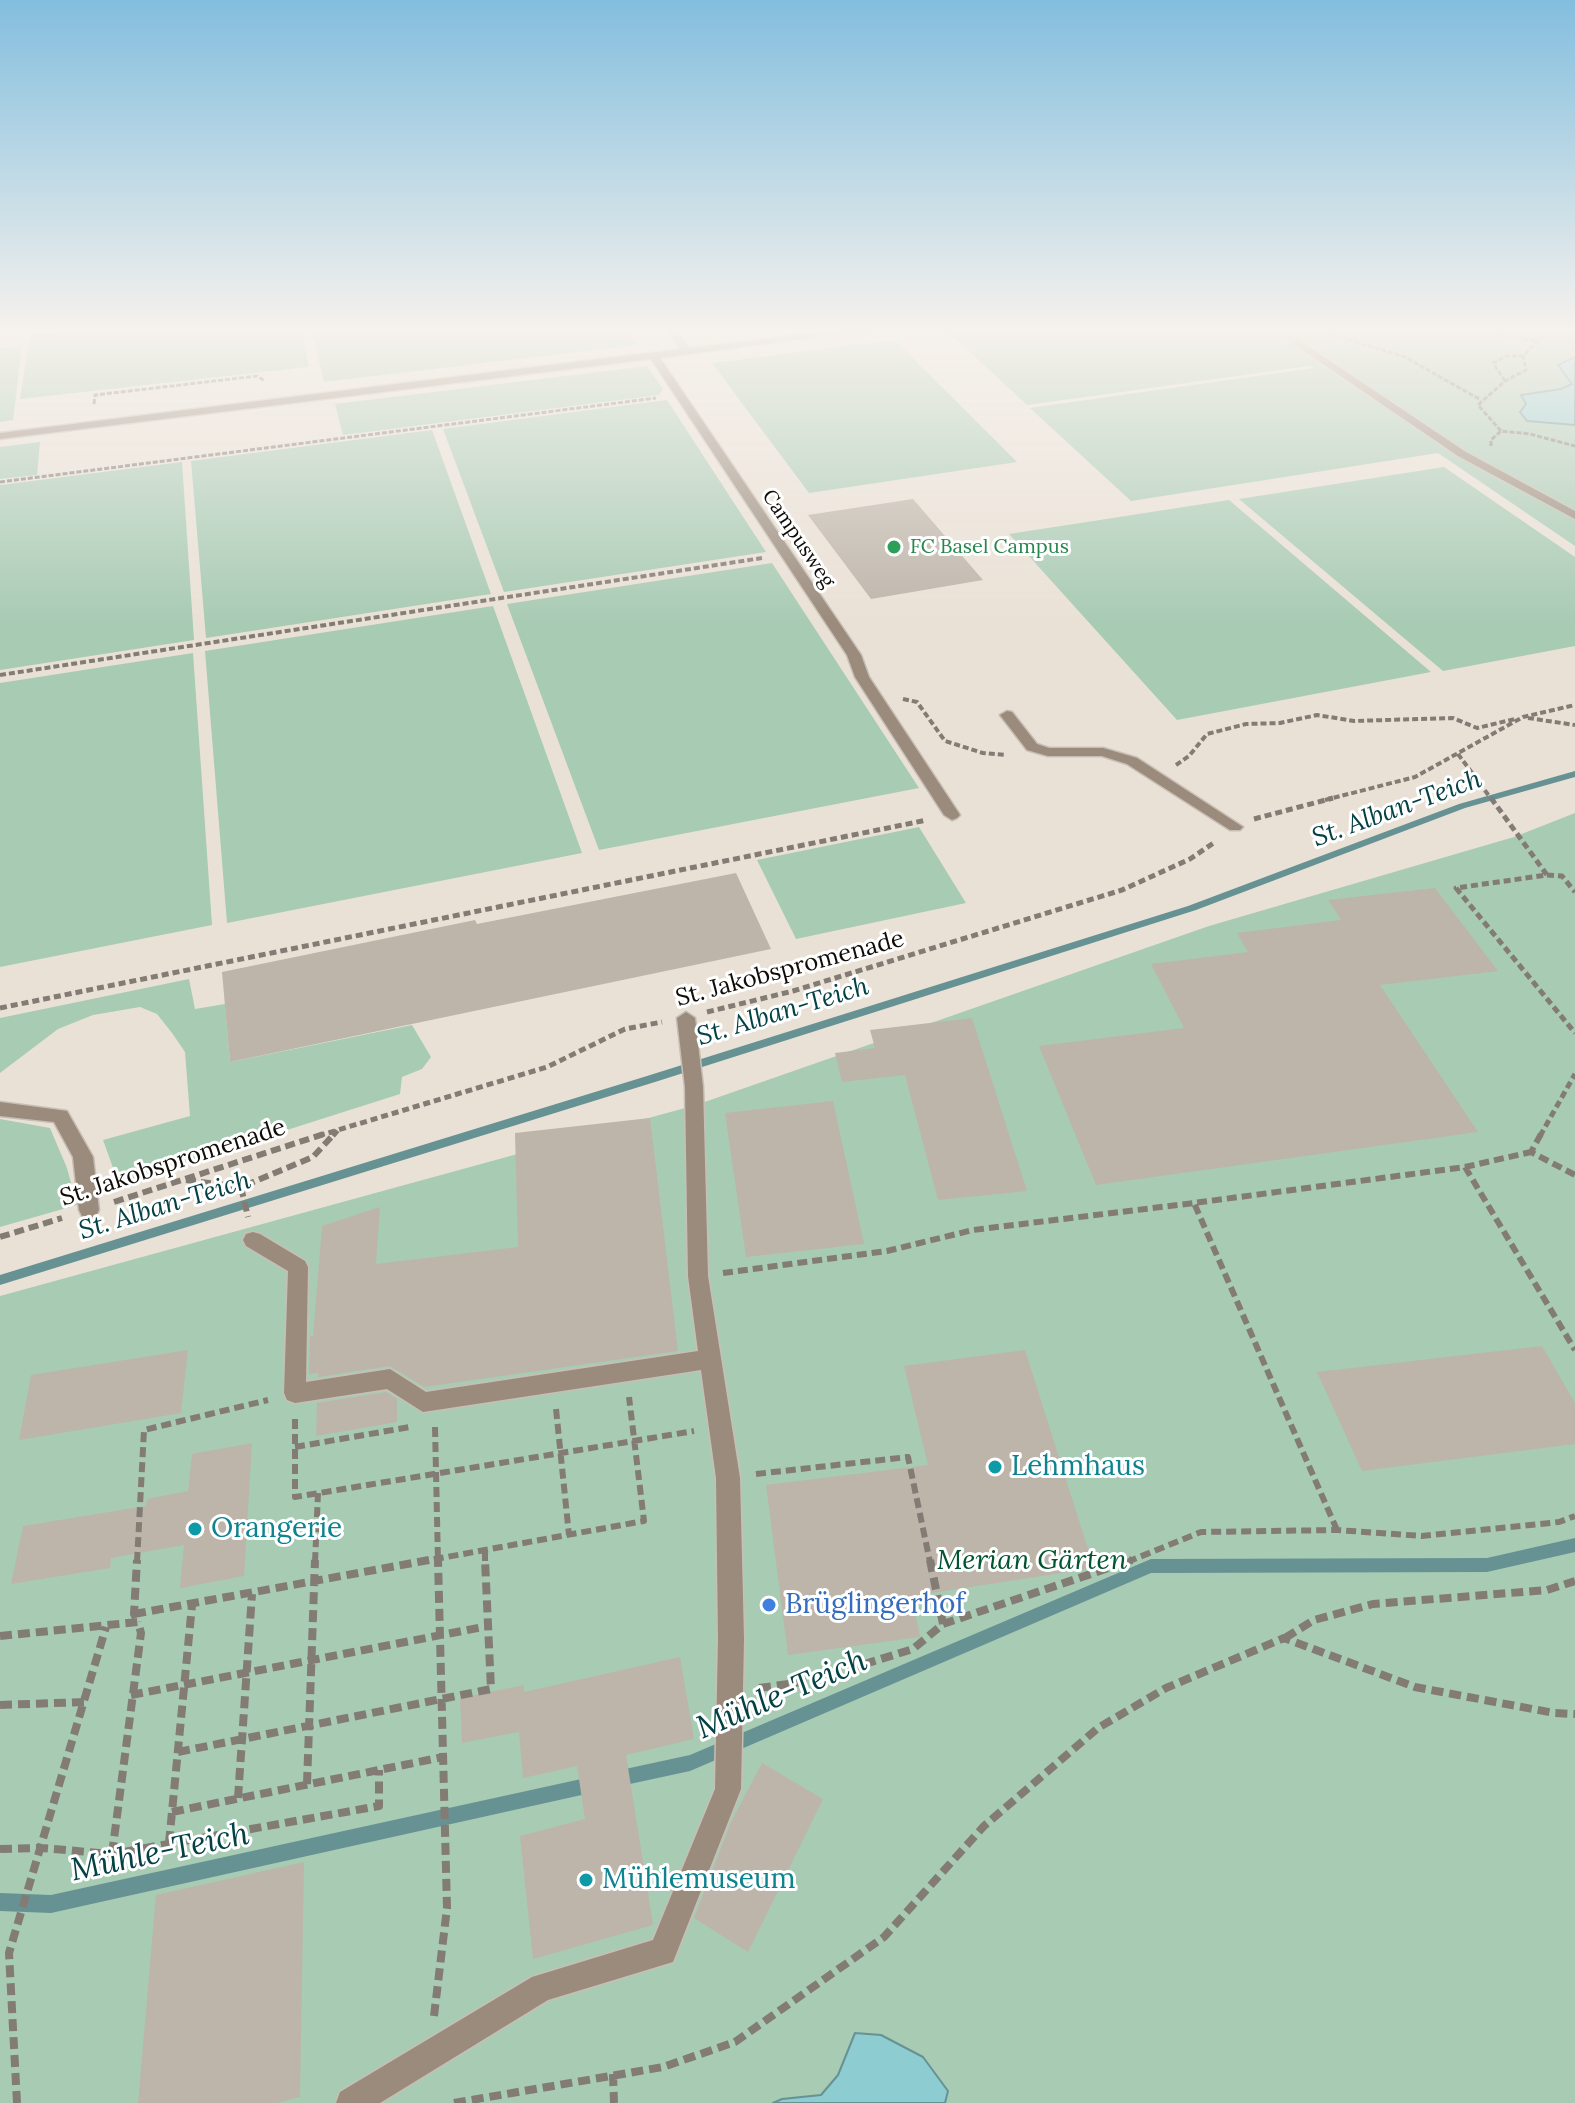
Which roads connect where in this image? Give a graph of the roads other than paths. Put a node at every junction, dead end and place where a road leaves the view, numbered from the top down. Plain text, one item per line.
1 (82, 426) edge
2 (702, 426) edge
3 (1421, 426) edge
4 (0, 436) edge
5 (1575, 516) edge
6 (1007, 715) dead end
7 (952, 815) road end
8 (1235, 827) road end
9 (686, 1018) road end
10 (0, 1109) edge
11 (89, 1210) road end
12 (253, 1240) dead end
13 (711, 1359) junction
14 (351, 2103) edge

1 - 4 lane
2 - 7 lane, Campusweg
3 - 5 lane
6 - 8 lane
9 - 13 lane
10 - 11 lane
12 - 13 lane
13 - 14 lane

